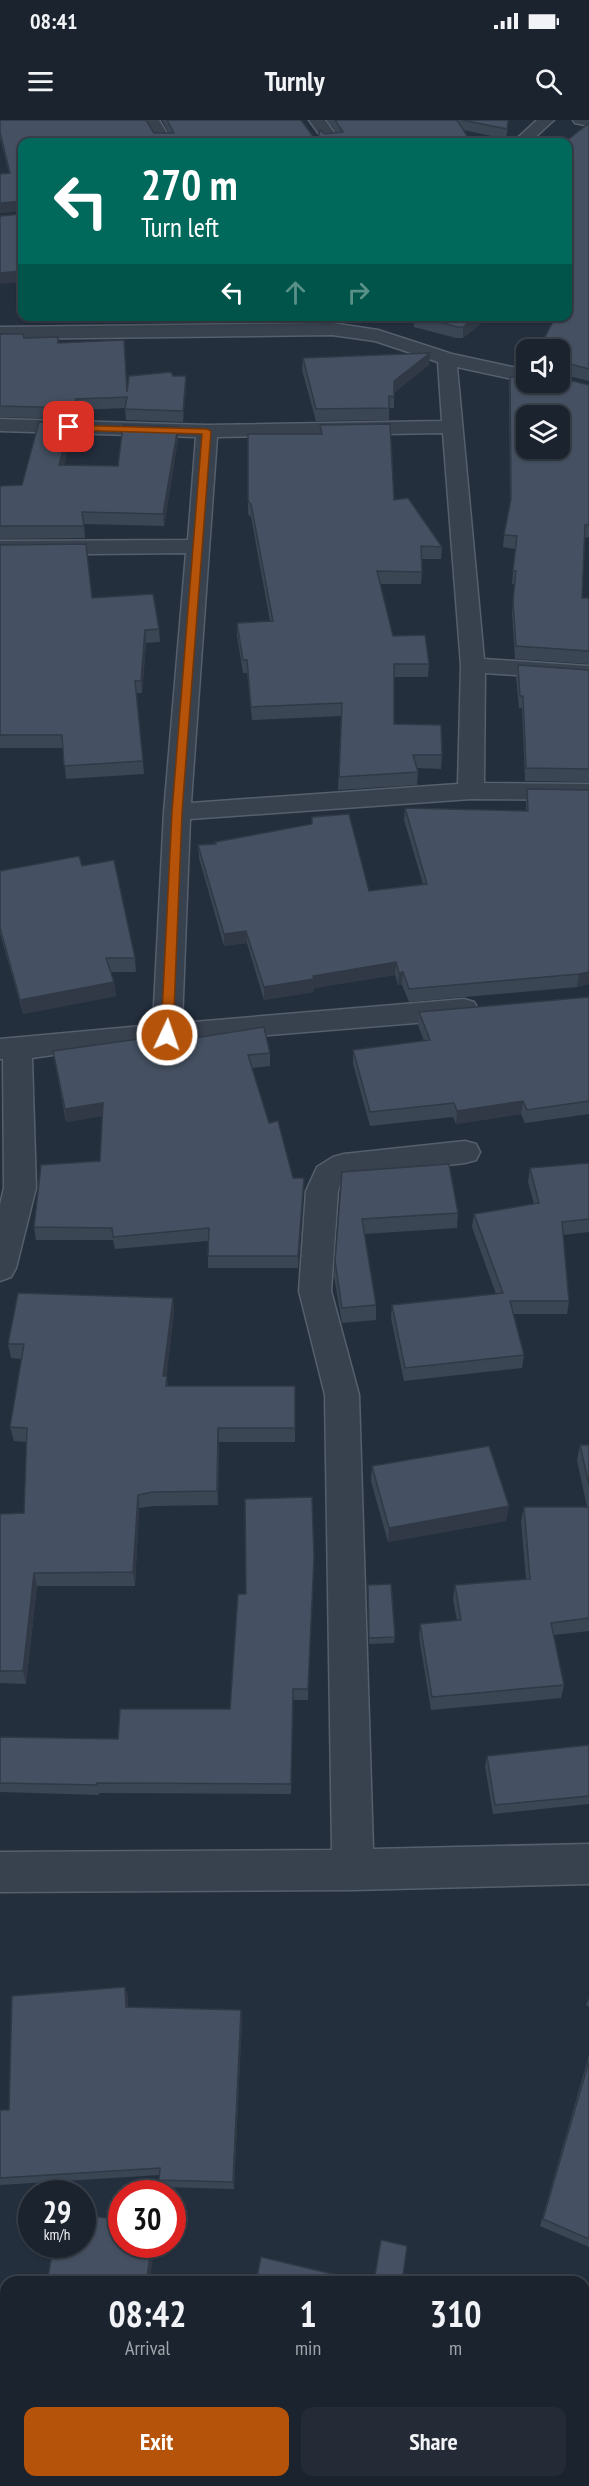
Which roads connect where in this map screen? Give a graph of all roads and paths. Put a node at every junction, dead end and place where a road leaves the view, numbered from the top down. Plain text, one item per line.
1 (151, 120) edge
2 (317, 120) edge
3 (546, 120) edge
4 (581, 120) edge
5 (589, 121) edge
6 (162, 138) edge
7 (330, 138) edge
8 (526, 138) edge
9 (338, 323) edge
10 (0, 333) edge
11 (447, 358) junction
12 (516, 374) edge
13 (0, 425) edge
14 (453, 427) junction
15 (207, 431) junction
16 (197, 546) junction
17 (0, 548) edge
18 (473, 665) junction
19 (589, 674) edge
20 (471, 792) junction
21 (589, 792) edge
22 (177, 812) junction
23 (495, 1006) edge
24 (167, 1035) junction
25 (9, 1049) edge
26 (465, 1152) dead end
27 (0, 1268) edge
28 (589, 1864) edge
29 (353, 1870) junction
30 (0, 1872) edge

1 - 6 street
2 - 7 street
3 - 8 street
4 - 5 street
9 - 10 street
9 - 11 street
11 - 12 street
11 - 14 street
13 - 15 street
14 - 15 street
14 - 18 street
15 - 16 street
16 - 17 street
16 - 22 street
18 - 19 street
18 - 20 street
20 - 21 street
20 - 22 street
22 - 24 street
23 - 24 street
24 - 25 street
25 - 27 street
26 - 29 street
28 - 29 street
29 - 30 street

